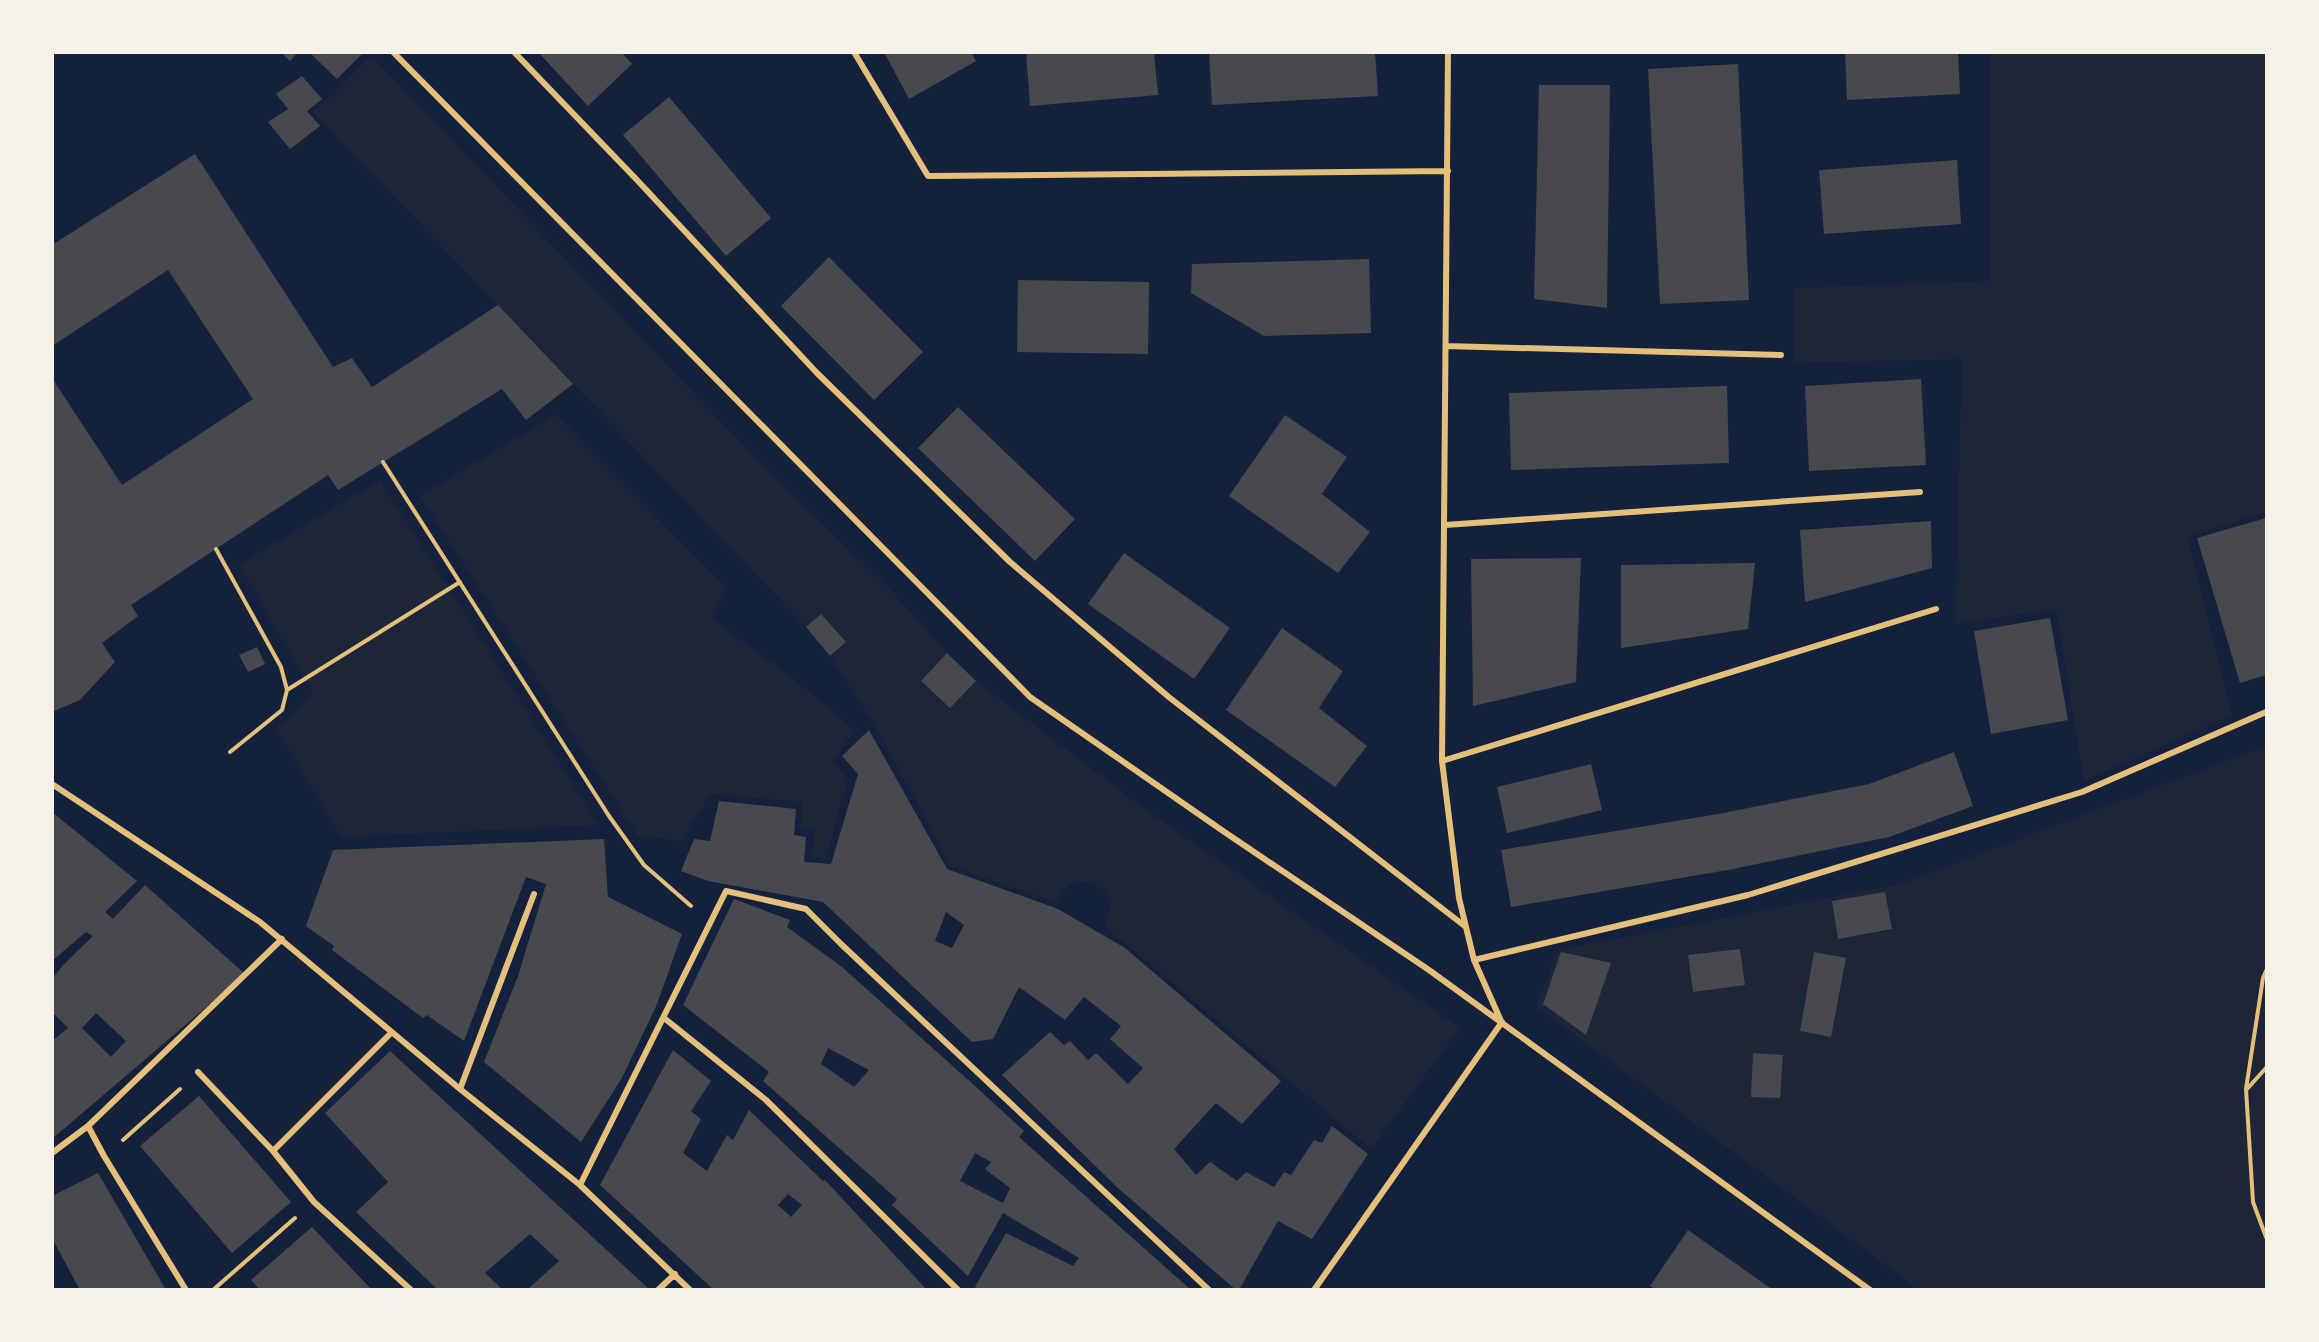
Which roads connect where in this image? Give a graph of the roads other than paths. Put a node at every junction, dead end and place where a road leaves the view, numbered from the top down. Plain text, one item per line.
1 (393, 52) edge
2 (514, 52) edge
3 (854, 52) edge
4 (1448, 52) edge
5 (1448, 171) junction
6 (1446, 346) junction
7 (1781, 355) dead end
8 (1920, 492) dead end
9 (1445, 525) junction
10 (1936, 609) dead end
11 (2266, 712) edge
12 (1442, 761) junction
13 (52, 784) edge
14 (534, 894) dead end
15 (1466, 927) junction
16 (282, 939) junction
17 (1474, 960) junction
18 (664, 1018) junction
19 (1502, 1022) junction
20 (392, 1032) junction
21 (198, 1072) road end
22 (460, 1089) junction
23 (88, 1126) junction
24 (273, 1151) junction
25 (52, 1153) edge
26 (580, 1185) junction
27 (675, 1274) junction
28 (186, 1290) edge
29 (411, 1290) edge
30 (658, 1290) edge
31 (690, 1290) edge
32 (958, 1290) edge
33 (1209, 1290) edge
34 (1314, 1290) edge
35 (1870, 1290) edge

1 - 19 street
2 - 15 street
3 - 5 street
4 - 5 street
5 - 6 street
6 - 7 street
6 - 9 street
8 - 9 street
9 - 12 street
10 - 12 street
11 - 17 street
12 - 15 street
13 - 16 street
14 - 22 street
15 - 17 street
16 - 20 street
16 - 23 street
17 - 19 street
18 - 26 street
18 - 32 street
18 - 33 street
19 - 34 street
19 - 35 street
20 - 22 street
20 - 24 street
21 - 24 street
22 - 26 street
23 - 25 street
23 - 28 street
24 - 29 street
26 - 27 street
27 - 30 street
27 - 31 street

